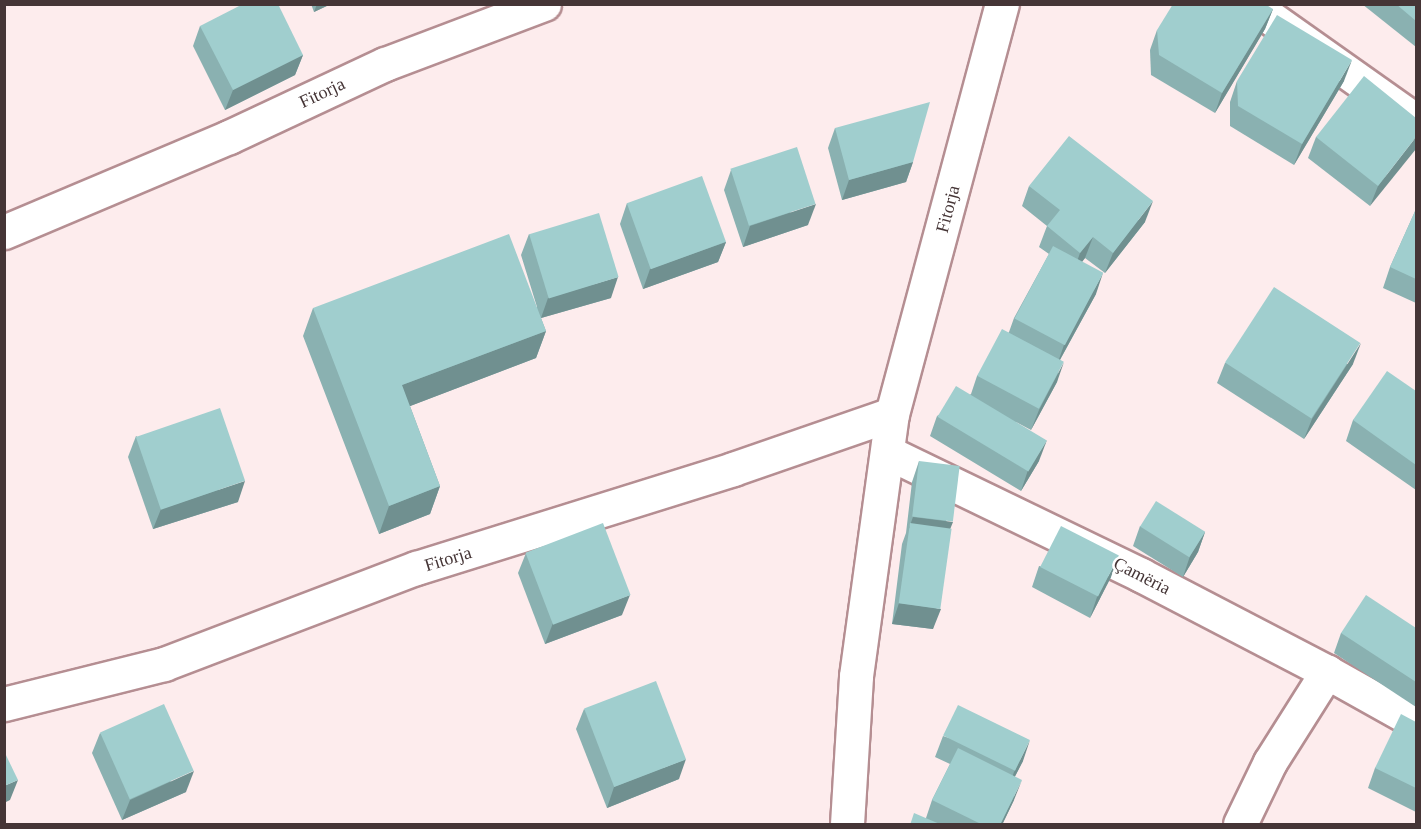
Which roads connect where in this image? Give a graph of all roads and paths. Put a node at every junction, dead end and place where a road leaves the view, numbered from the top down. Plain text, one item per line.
1 (544, 4) edge
2 (1002, 4) edge
3 (1251, 4) edge
4 (1416, 121) edge
5 (4, 232) edge
6 (892, 414) junction
7 (889, 453) junction
8 (1328, 672) junction
9 (4, 704) edge
10 (1416, 722) edge
11 (847, 825) edge
12 (1240, 825) edge

1 - 5 street, Fitorja
2 - 6 street, Fitorja
3 - 4 street
6 - 7 street, Fitorja
6 - 9 street, Fitorja
7 - 8 street, Çamëria
7 - 11 street, Fitorja
8 - 10 street, Çamëria
8 - 12 street

